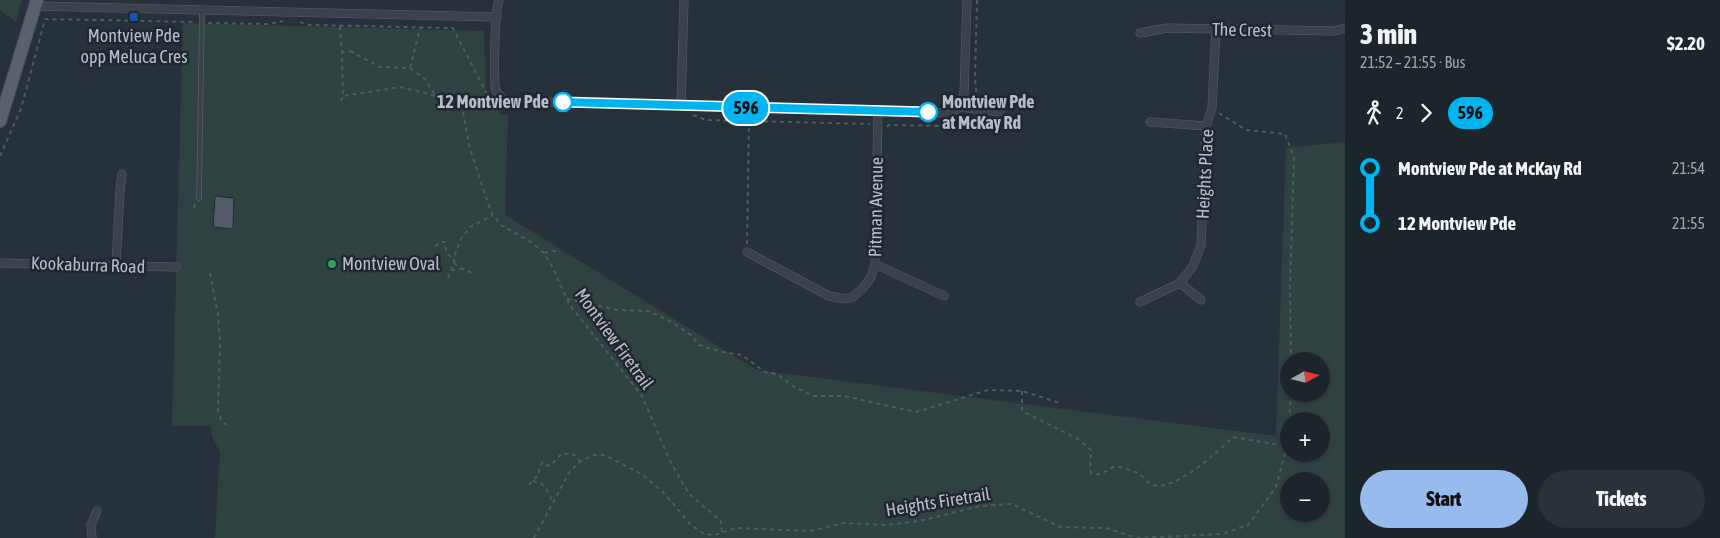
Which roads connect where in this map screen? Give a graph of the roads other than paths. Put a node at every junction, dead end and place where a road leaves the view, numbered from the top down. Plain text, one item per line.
1 (146, 0) edge
2 (499, 0) edge
3 (684, 0) edge
4 (968, 0) edge
5 (36, 3) edge
6 (146, 9) junction
7 (202, 10) junction
8 (497, 17) junction
9 (1345, 28) edge
10 (1216, 29) junction
11 (1140, 33) dead end
12 (681, 106) junction
13 (960, 107) junction
14 (878, 111) junction
15 (1000, 112) dead end
16 (0, 121) edge
17 (1150, 122) dead end
18 (1206, 126) junction
19 (122, 174) dead end
20 (199, 198) dead end
21 (747, 252) road end
22 (0, 263) edge
23 (875, 264) junction
24 (116, 266) junction
25 (176, 267) dead end
26 (1180, 283) junction
27 (944, 296) dead end
28 (1201, 300) dead end
29 (1140, 302) dead end
30 (97, 511) dead end
31 (92, 538) edge

1 - 6 street
2 - 8 street
3 - 12 street
4 - 13 street
5 - 6 street
5 - 16 main road
6 - 7 street
7 - 8 street
7 - 20 lane
8 - 12 street
9 - 10 street, The Crest
10 - 11 street, The Crest
10 - 18 street, Heights Place
12 - 14 street
13 - 14 street
13 - 15 street
14 - 23 street, Pitman Avenue
17 - 18 street
18 - 26 street, Heights Place
19 - 24 street
21 - 23 street, Pitman Avenue
22 - 24 street, Kookaburra Road
23 - 27 street
24 - 25 street, Kookaburra Road
26 - 28 street
26 - 29 street, Heights Place
30 - 31 street

